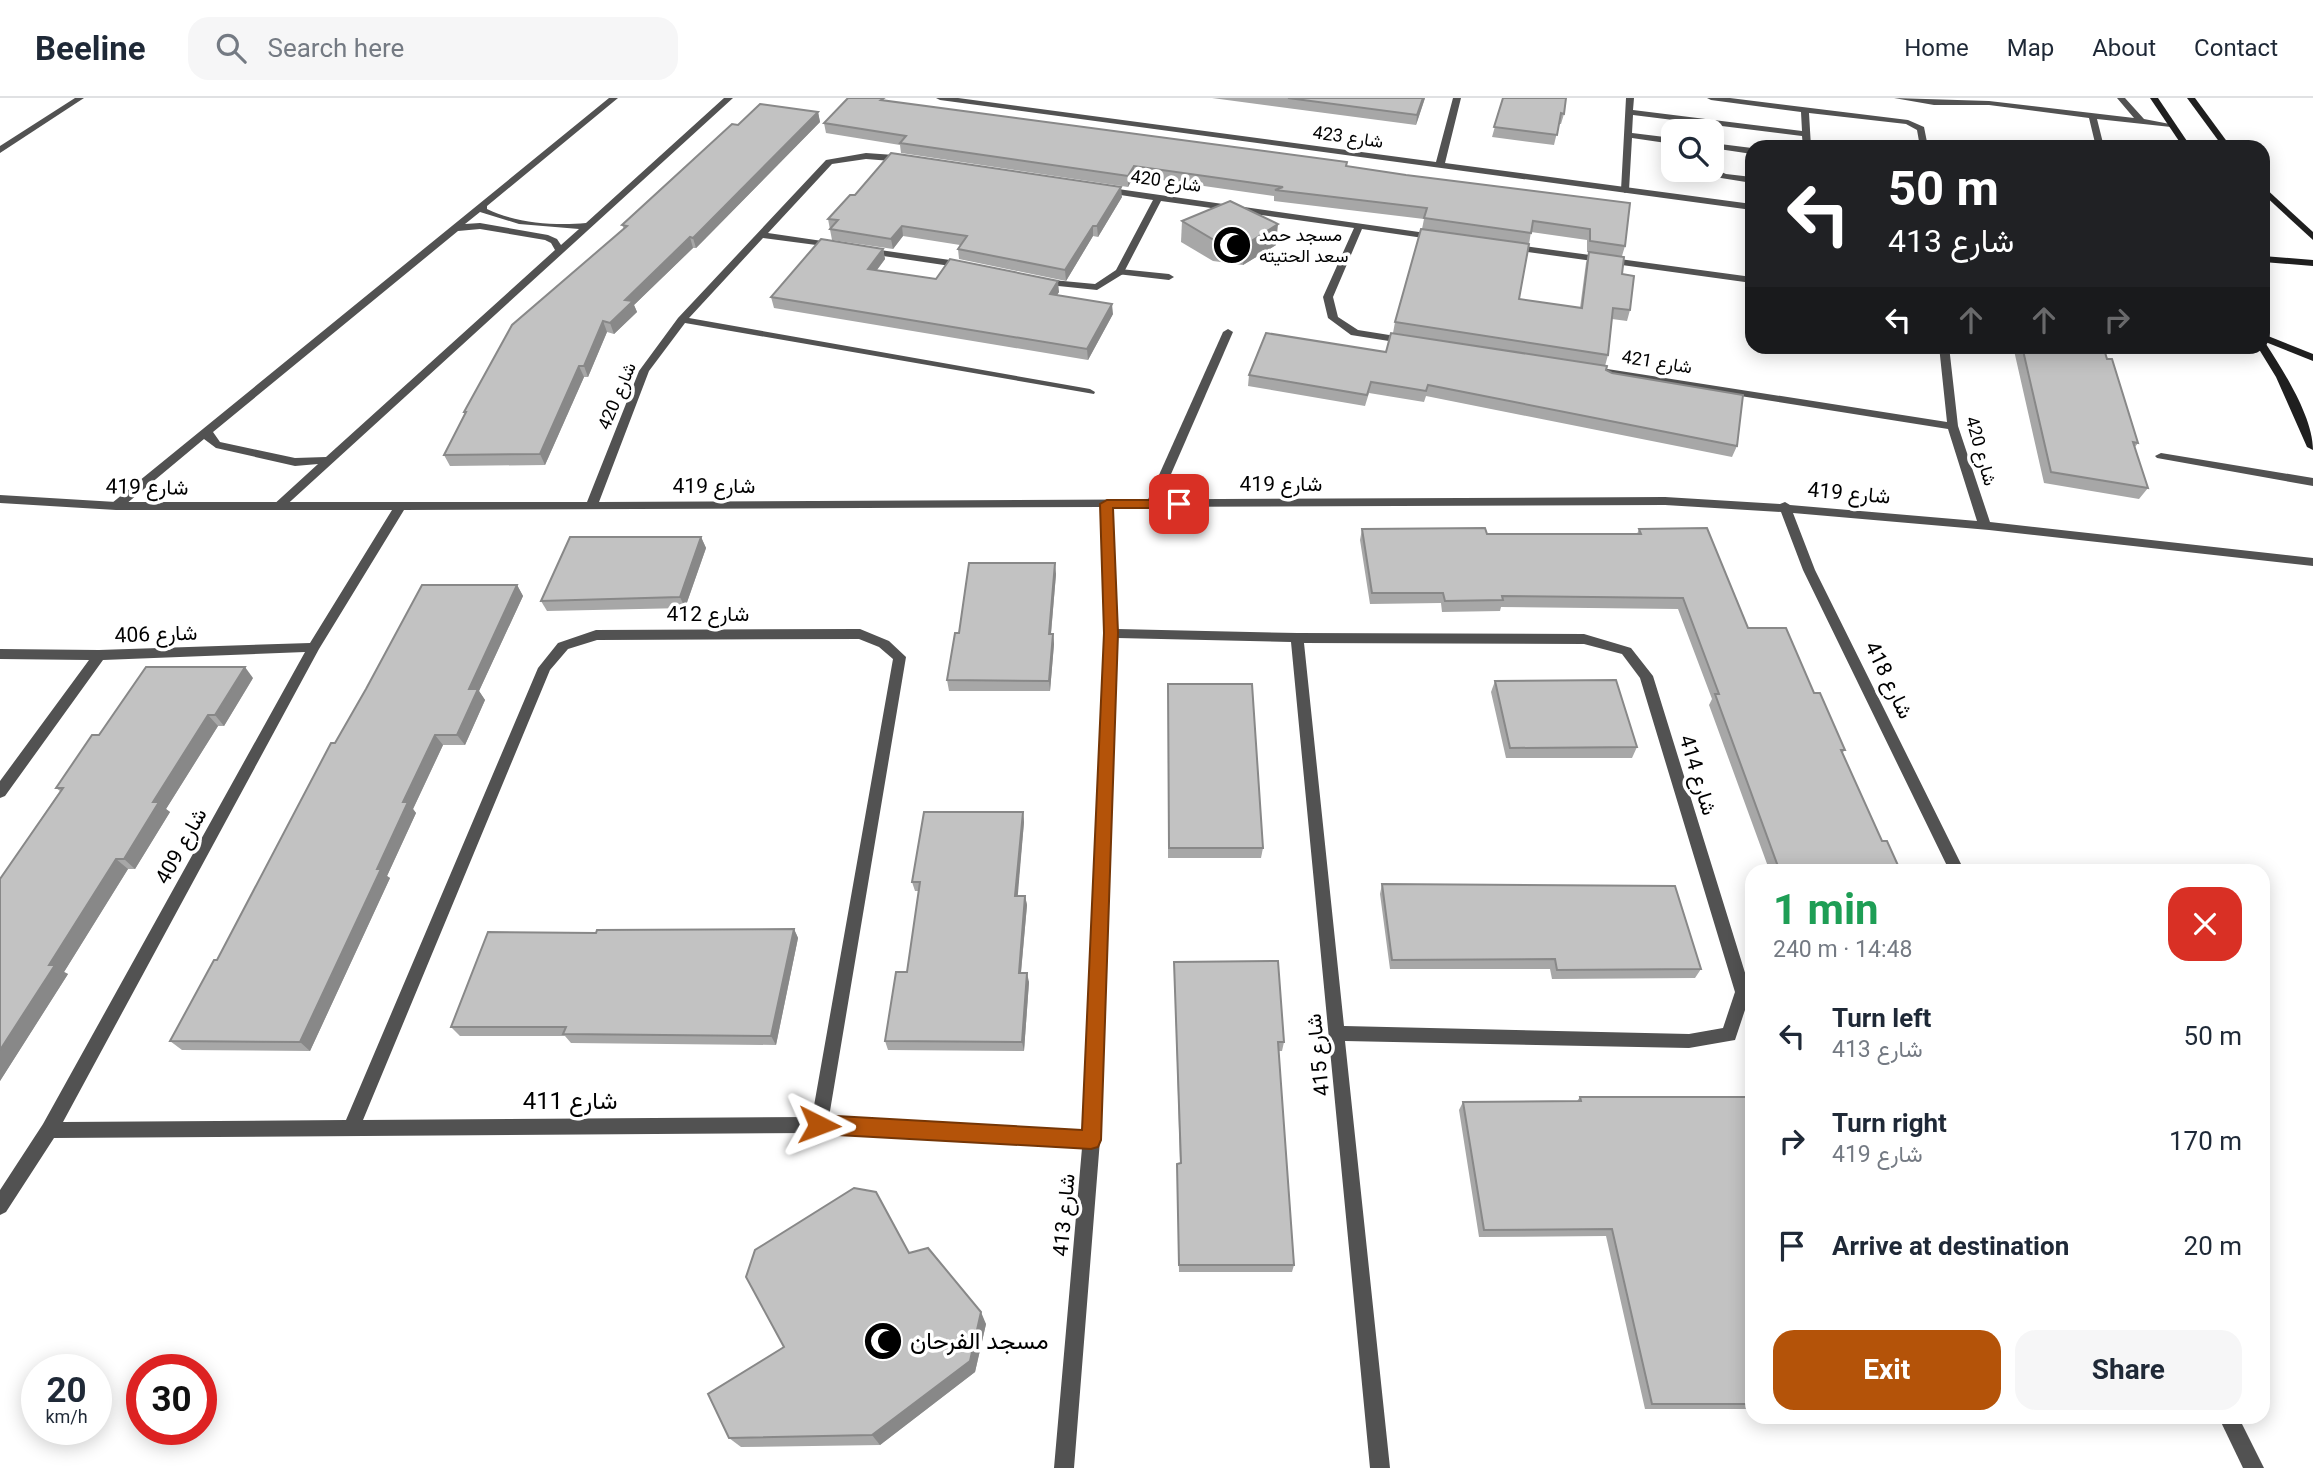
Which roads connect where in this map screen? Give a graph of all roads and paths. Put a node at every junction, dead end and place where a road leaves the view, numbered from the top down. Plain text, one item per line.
1 (80, 98) edge
2 (614, 98) edge
3 (729, 98) edge
4 (940, 98) edge
5 (1457, 98) edge
6 (1630, 98) edge
7 (1711, 98) edge
8 (1898, 98) edge
9 (2121, 98) edge
10 (2154, 98) edge
11 (2191, 98) edge
12 (1805, 110) junction
13 (1629, 112) junction
14 (2092, 114) junction
15 (2142, 122) junction
16 (2171, 125) junction
17 (1806, 134) junction
18 (1628, 135) junction
19 (1661, 139) edge
20 (1806, 140) edge
21 (1923, 140) edge
22 (2098, 140) edge
23 (2182, 140) edge
24 (2222, 140) edge
25 (1724, 148) edge
26 (0, 150) edge
27 (1745, 150) edge
28 (914, 161) edge
29 (1440, 165) junction
30 (1724, 176) edge
31 (1745, 179) edge
32 (1090, 187) edge
33 (1625, 190) junction
34 (2270, 196) edge
35 (1158, 198) junction
36 (483, 206) junction
37 (1745, 206) edge
38 (591, 225) junction
39 (1359, 226) junction
40 (456, 228) junction
41 (761, 235) junction
42 (2313, 237) edge
43 (1453, 239) edge
44 (1494, 245) edge
45 (843, 247) edge
46 (856, 249) edge
47 (561, 253) junction
48 (1126, 260) junction
49 (2270, 260) edge
50 (2313, 263) edge
51 (978, 268) edge
52 (1120, 272) junction
53 (1745, 279) edge
54 (1030, 280) edge
55 (682, 320) junction
56 (1228, 332) dead end
57 (2270, 340) edge
58 (1423, 344) edge
59 (1945, 354) edge
60 (2267, 354) edge
61 (2313, 358) edge
62 (1586, 369) edge
63 (1090, 392) dead end
64 (1953, 426) junction
65 (207, 431) junction
66 (2313, 447) edge
67 (2161, 456) dead end
68 (330, 460) junction
69 (2313, 482) edge
70 (0, 499) edge
71 (36, 502) junction
72 (1107, 504) junction
73 (1152, 504) junction
74 (592, 505) junction
75 (116, 506) junction
76 (1785, 506) junction
77 (0, 507) edge
78 (400, 507) junction
79 (276, 508) junction
80 (1984, 523) junction
81 (2313, 562) edge
82 (1111, 633) junction
83 (1297, 638) junction
84 (314, 647) junction
85 (0, 654) edge
86 (99, 655) junction
87 (0, 792) edge
88 (1954, 864) edge
89 (1336, 1033) junction
90 (819, 1125) junction
91 (352, 1126) junction
92 (49, 1130) junction
93 (1091, 1140) junction
94 (0, 1206) edge
95 (2232, 1424) edge
96 (1064, 1468) edge
97 (1380, 1468) edge
98 (2254, 1468) edge

1 - 26 street
2 - 36 street
3 - 38 street
4 - 29 street, شارع 423
5 - 29 street
6 - 13 street
7 - 12 street
8 - 14 street
9 - 15 street
10 - 16 street
11 - 24 street
12 - 17 street
12 - 21 street
13 - 17 street
13 - 18 street
14 - 15 street
14 - 22 street
15 - 16 street
16 - 23 street
17 - 20 street
18 - 19 street
18 - 33 street
25 - 27 street
28 - 41 street, شارع 420
29 - 33 street, شارع 423
30 - 31 street
32 - 35 street, شارع 420
33 - 37 street, شارع 423
34 - 42 street
35 - 39 street, شارع 420
35 - 48 street
36 - 38 street
36 - 40 street
38 - 47 street
39 - 43 street, شارع 420
39 - 58 street
40 - 47 street
40 - 65 street
41 - 45 street
41 - 55 street, شارع 420
44 - 53 street
46 - 51 street
47 - 68 street
48 - 52 street
48 - 52 street
49 - 50 street
52 - 54 street
55 - 63 street
55 - 74 street, شارع 420
56 - 73 street
57 - 61 street
59 - 64 street, شارع 420
60 - 66 street
62 - 64 street, شارع 421
64 - 80 street, شارع 420
65 - 68 street
65 - 75 street
67 - 69 street
68 - 79 street
70 - 71 street, شارع 419
71 - 75 street, شارع 419
71 - 77 street, شارع 419
72 - 73 street, شارع 419
72 - 74 street, شارع 419
72 - 82 street, شارع 413
73 - 76 street, شارع 419
74 - 78 street, شارع 419
75 - 79 street, شارع 419
76 - 80 street, شارع 419
76 - 88 street, شارع 418
78 - 79 street, شارع 419
78 - 84 street, شارع 409
80 - 81 street, شارع 419
82 - 83 street, شارع 414
82 - 93 street, شارع 413
83 - 89 street, شارع 415
83 - 89 street, شارع 414
84 - 86 street, شارع 406
84 - 92 street, شارع 409
85 - 86 street, شارع 406
86 - 87 street
89 - 97 street, شارع 415
90 - 91 street, شارع 411
90 - 91 street, شارع 412
90 - 93 street, شارع 411
91 - 92 street, شارع 411
92 - 94 street, شارع 409
93 - 96 street, شارع 413
95 - 98 street

